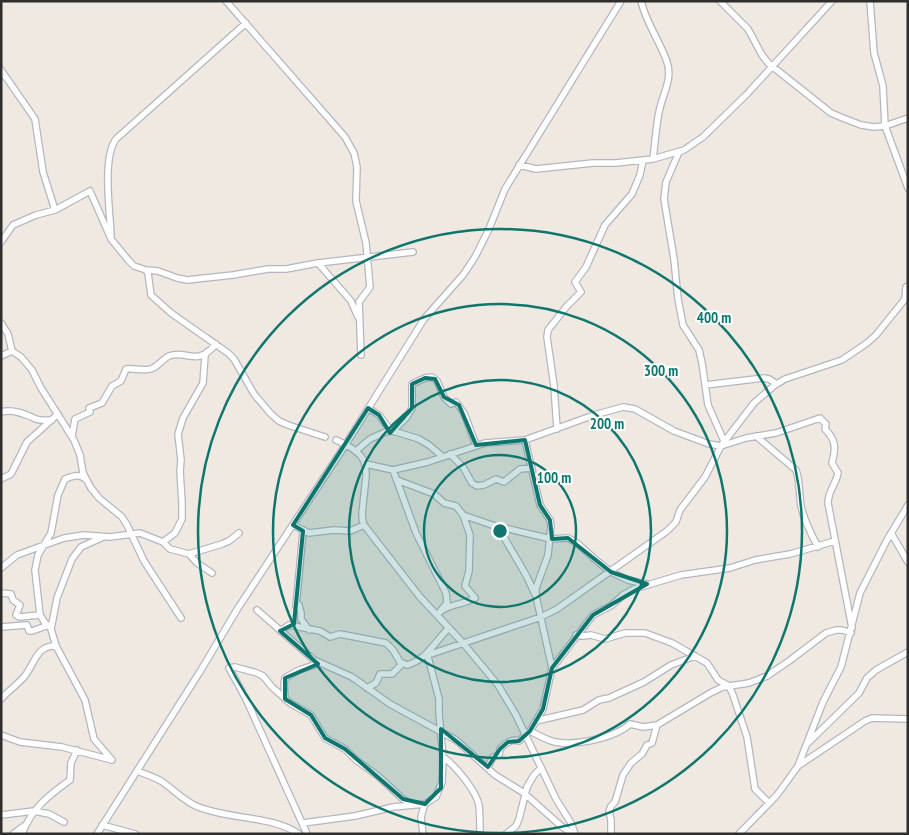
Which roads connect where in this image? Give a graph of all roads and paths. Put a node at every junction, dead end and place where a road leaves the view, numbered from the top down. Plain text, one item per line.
1 (226, 1) edge
2 (621, 1) edge
3 (641, 1) edge
4 (720, 1) edge
5 (832, 1) edge
6 (870, 1) edge
7 (246, 23) junction
8 (773, 67) junction
9 (1, 70) edge
10 (908, 118) edge
11 (885, 126) junction
12 (679, 152) junction
13 (654, 158) junction
14 (643, 160) junction
15 (519, 165) junction
16 (908, 188) edge
17 (55, 210) junction
18 (111, 239) junction
19 (1, 242) edge
20 (413, 252) dead end
21 (366, 258) junction
22 (318, 263) junction
23 (146, 270) junction
24 (908, 286) edge
25 (1, 323) edge
26 (360, 324) junction
27 (216, 344) junction
28 (12, 351) junction
29 (207, 352) junction
30 (361, 355) dead end
31 (1, 356) edge
32 (777, 384) junction
33 (705, 385) junction
34 (368, 408) junction
35 (1, 412) edge
36 (58, 414) junction
37 (52, 420) junction
38 (556, 429) junction
39 (392, 430) junction
40 (72, 436) junction
41 (756, 436) junction
42 (325, 437) dead end
43 (336, 440) dead end
44 (525, 440) junction
45 (346, 444) junction
46 (722, 444) junction
47 (476, 445) junction
48 (356, 450) junction
49 (450, 454) junction
50 (443, 457) junction
51 (366, 464) junction
52 (532, 468) junction
53 (393, 470) junction
54 (1, 479) edge
55 (397, 480) junction
56 (87, 481) junction
57 (908, 505) edge
58 (463, 515) junction
59 (293, 525) junction
60 (364, 525) junction
61 (498, 527) junction
62 (303, 532) junction
63 (891, 533) junction
64 (133, 534) junction
65 (239, 534) dead end
66 (103, 537) junction
67 (551, 539) junction
68 (835, 541) junction
69 (163, 542) junction
70 (44, 544) junction
71 (818, 547) junction
72 (189, 554) junction
73 (908, 562) edge
74 (1, 568) edge
75 (611, 572) junction
76 (212, 573) dead end
77 (647, 584) junction
78 (1, 593) edge
79 (536, 596) junction
80 (257, 610) dead end
81 (439, 612) junction
82 (40, 615) junction
83 (541, 617) junction
84 (180, 618) dead end
85 (49, 625) junction
86 (1, 627) edge
87 (449, 628) junction
88 (309, 630) junction
89 (280, 631) junction
90 (851, 631) junction
91 (576, 635) junction
92 (463, 643) junction
93 (56, 646) junction
94 (908, 652) edge
95 (428, 654) junction
96 (695, 656) junction
97 (320, 663) junction
98 (402, 664) junction
99 (552, 668) junction
100 (729, 686) junction
101 (367, 688) junction
102 (285, 698) junction
103 (1, 700) edge
104 (908, 719) edge
105 (536, 721) junction
106 (656, 725) junction
107 (442, 732) junction
108 (528, 732) junction
109 (1, 736) edge
110 (805, 746) junction
111 (77, 750) junction
112 (444, 757) junction
113 (798, 766) junction
114 (488, 767) junction
115 (541, 768) junction
116 (137, 771) junction
117 (524, 793) junction
118 (769, 803) junction
119 (412, 805) junction
120 (424, 806) dead end
121 (34, 811) junction
122 (1, 815) edge
123 (64, 822) dead end
124 (303, 823) junction
125 (26, 824) junction
126 (102, 826) junction
127 (13, 834) edge
128 (22, 834) edge
129 (97, 834) edge
130 (135, 834) edge
131 (299, 834) edge
132 (307, 834) edge
133 (423, 834) edge
134 (480, 834) edge
135 (506, 834) edge
136 (574, 834) edge
137 (611, 834) edge
138 (740, 834) edge

1 - 7 street
2 - 15 street
3 - 13 street
4 - 8 street
5 - 8 street
6 - 11 street
7 - 18 street
7 - 21 street
8 - 11 street
8 - 12 street
9 - 17 street
10 - 11 street
11 - 16 street
12 - 13 street
12 - 33 street
13 - 14 street
14 - 15 street
14 - 38 street
15 - 34 street
17 - 18 street
17 - 19 street
18 - 23 street
20 - 21 street
21 - 22 street
21 - 26 street
22 - 23 street
22 - 26 street
23 - 27 street
24 - 32 street
25 - 28 street
26 - 30 street
27 - 29 street
27 - 42 street
28 - 31 street
28 - 36 street
29 - 40 street
29 - 69 street
32 - 33 street
32 - 46 street
33 - 46 street
34 - 39 street
34 - 45 street
35 - 37 street
36 - 37 street
36 - 40 street
37 - 54 street
38 - 44 street
38 - 46 street
39 - 47 street
39 - 48 street
39 - 50 street
40 - 56 street
41 - 46 street
41 - 68 street
41 - 71 street
43 - 45 street
44 - 47 street
44 - 52 street
45 - 48 street
45 - 59 street
46 - 75 street
47 - 49 street
48 - 51 street
49 - 50 street
49 - 52 street
50 - 53 street
51 - 53 street
51 - 60 street
52 - 67 street
53 - 55 street
55 - 58 street
55 - 81 street
56 - 64 street
56 - 70 street
57 - 63 street
58 - 61 street
58 - 81 street
59 - 62 street
59 - 116 street
60 - 62 street
60 - 81 street
61 - 67 street
61 - 79 street
62 - 88 street
63 - 73 street
63 - 90 street
64 - 66 street
64 - 69 street
64 - 84 street
65 - 72 street
66 - 70 street
66 - 85 street
67 - 75 street
67 - 79 street
68 - 71 street
68 - 90 street
69 - 72 street
70 - 74 street
70 - 82 street
71 - 77 street
72 - 76 street
75 - 77 street
75 - 83 street
77 - 91 street
78 - 82 street
79 - 83 street
80 - 89 street
81 - 87 street
82 - 85 street
83 - 92 street
83 - 99 street
85 - 86 street
85 - 93 street
87 - 92 street
87 - 95 street
88 - 89 street
88 - 98 street
89 - 97 street
90 - 100 street
90 - 110 street
91 - 96 street
91 - 99 street
92 - 95 street
92 - 108 street
93 - 103 street
93 - 111 street
94 - 110 street
95 - 98 street
95 - 107 street
96 - 100 street
96 - 105 street
97 - 101 street
97 - 102 street
98 - 101 street
99 - 105 street
100 - 106 street
100 - 118 street
101 - 107 street
102 - 119 street
102 - 124 street
104 - 113 street
105 - 108 street
106 - 108 street
106 - 137 street
107 - 112 street
107 - 114 street
108 - 114 street
108 - 115 street
109 - 111 street
110 - 113 street
111 - 121 street
112 - 119 street
112 - 134 street
113 - 118 street
114 - 117 street
115 - 117 street
115 - 136 street
116 - 126 street
116 - 131 street
117 - 135 street
117 - 136 street
118 - 138 street
119 - 124 street
120 - 133 street
121 - 122 street
121 - 123 street
121 - 125 street
124 - 132 street
125 - 127 street
125 - 128 street
126 - 129 street
126 - 130 street

